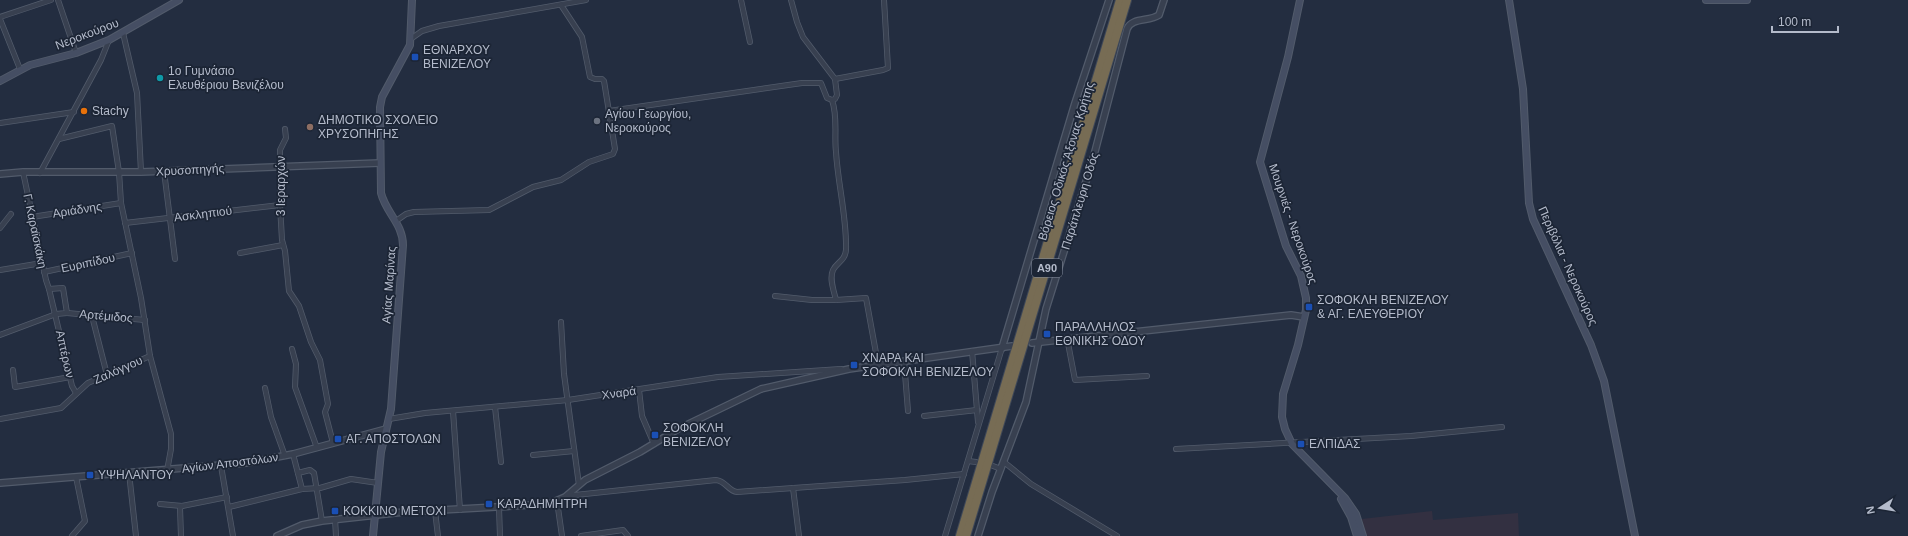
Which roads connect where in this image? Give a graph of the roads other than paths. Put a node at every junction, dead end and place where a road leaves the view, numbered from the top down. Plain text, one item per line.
1 (51, 0) edge
2 (58, 0) edge
3 (179, 0) edge
4 (412, 0) edge
5 (586, 0) edge
6 (741, 0) edge
7 (791, 0) edge
8 (884, 0) edge
9 (1109, 0) edge
10 (1120, 0) edge
11 (1127, 0) edge
12 (1164, 0) edge
13 (1300, 0) edge
14 (1509, 0) edge
15 (1706, 0) edge
16 (1747, 0) edge
17 (561, 5) junction
18 (0, 18) edge
19 (1128, 18) dead end
20 (1120, 25) junction
21 (123, 33) junction
22 (412, 38) junction
23 (109, 40) junction
24 (750, 42) dead end
25 (76, 53) junction
26 (20, 69) junction
27 (835, 79) junction
28 (0, 82) edge
29 (832, 100) junction
30 (74, 112) junction
31 (609, 112) junction
32 (0, 122) edge
33 (285, 129) dead end
34 (59, 139) junction
35 (380, 163) junction
36 (280, 166) junction
37 (164, 171) junction
38 (23, 172) junction
39 (40, 172) junction
40 (119, 172) junction
41 (141, 172) junction
42 (0, 174) edge
43 (121, 203) junction
44 (280, 205) junction
45 (11, 214) dead end
46 (32, 217) junction
47 (170, 218) junction
48 (396, 221) junction
49 (125, 223) junction
50 (0, 228) edge
51 (282, 244) junction
52 (132, 253) junction
53 (240, 253) dead end
54 (175, 259) dead end
55 (42, 263) junction
56 (0, 270) edge
57 (44, 272) junction
58 (49, 289) junction
59 (774, 296) dead end
60 (836, 300) junction
61 (67, 313) junction
62 (56, 314) junction
63 (92, 316) junction
64 (1304, 317) junction
65 (144, 320) junction
66 (561, 322) dead end
67 (0, 335) edge
68 (1067, 338) junction
69 (1035, 342) junction
70 (1012, 346) dead end
71 (1002, 348) junction
72 (292, 349) dead end
73 (972, 351) junction
74 (150, 356) junction
75 (904, 361) junction
76 (878, 364) junction
77 (849, 369) junction
78 (13, 370) dead end
79 (107, 376) junction
80 (1147, 376) dead end
81 (70, 377) junction
82 (265, 388) dead end
83 (639, 390) junction
84 (76, 393) junction
85 (568, 400) junction
86 (495, 407) junction
87 (977, 410) junction
88 (453, 411) junction
89 (908, 411) dead end
90 (924, 416) dead end
91 (0, 419) edge
92 (389, 419) junction
93 (979, 426) junction
94 (1502, 427) dead end
95 (386, 429) junction
96 (333, 443) junction
97 (654, 444) junction
98 (1292, 444) junction
99 (317, 448) junction
100 (1176, 449) dead end
101 (574, 451) junction
102 (293, 454) junction
103 (533, 454) dead end
104 (285, 456) junction
105 (968, 461) junction
106 (501, 462) dead end
107 (976, 462) dead end
108 (1004, 462) junction
109 (221, 466) junction
110 (993, 466) dead end
111 (1001, 469) junction
112 (167, 471) junction
113 (129, 473) junction
114 (298, 473) junction
115 (964, 474) junction
116 (76, 477) junction
117 (0, 483) edge
118 (378, 483) junction
119 (1332, 484) junction
120 (579, 485) junction
121 (317, 488) junction
122 (793, 488) junction
123 (302, 489) junction
124 (227, 497) junction
125 (565, 497) junction
126 (556, 501) junction
127 (160, 504) dead end
128 (182, 506) junction
129 (229, 508) junction
130 (499, 508) junction
131 (460, 510) junction
132 (435, 511) junction
133 (375, 515) junction
134 (335, 519) junction
135 (322, 521) junction
136 (72, 536) edge
137 (136, 536) edge
138 (181, 536) edge
139 (233, 536) edge
140 (277, 536) edge
141 (336, 536) edge
142 (373, 536) edge
143 (438, 536) edge
144 (500, 536) edge
145 (562, 536) edge
146 (581, 536) edge
147 (628, 536) edge
148 (799, 536) edge
149 (945, 536) edge
150 (960, 536) edge
151 (966, 536) edge
152 (978, 536) edge
153 (1117, 536) edge
154 (1357, 536) edge
155 (1363, 536) edge
156 (1635, 536) edge

1 - 18 street
2 - 25 street
3 - 21 main road, Νεροκούρου
4 - 22 main road, Αγίας Μαρίνας
5 - 17 street
6 - 24 street
7 - 27 street
8 - 27 street
9 - 71 street
10 - 150 highway, Βόρειος Οδικός Άξονας Κρήτης / Α90
11 - 20 highway, Βόρειος Οδικός Άξονας Κρήτης / Α90
12 - 69 street, Παράπλευρη Οδός
13 - 64 main road, Μουρνιές - Νεροκούρος
14 - 156 main road, Περιβόλια - Νεροκούρος
15 - 16 main road
17 - 22 street
17 - 31 street
18 - 26 street
19 - 20 highway
20 - 151 highway, Βόρειος Οδικός Άξονας Κρήτης / Α90
21 - 23 main road, Νεροκούρου
21 - 41 street
22 - 35 main road, Αγίας Μαρίνας
23 - 25 main road, Νεροκούρου
23 - 30 street
25 - 26 main road, Νεροκούρου
26 - 28 main road, Νεροκούρου
27 - 29 street
29 - 31 street
29 - 60 street
30 - 32 street
30 - 34 street
31 - 48 street
33 - 36 street, 3 Ιεραρχών
34 - 39 street
34 - 40 street
35 - 36 street, Χρυσοπηγής
35 - 48 main road, Αγίας Μαρίνας
36 - 37 street, Χρυσοπηγής
36 - 44 street, 3 Ιεραρχών
37 - 41 street, Χρυσοπηγής
37 - 47 street
38 - 39 street, Χρυσοπηγής
38 - 42 street, Χρυσοπηγής
38 - 46 street, Γ. Καραϊσκάκη
39 - 40 street, Χρυσοπηγής
40 - 41 street, Χρυσοπηγής
40 - 43 street
43 - 46 street, Αριάδνης
43 - 49 street
44 - 47 street, Ασκληπιού
44 - 51 street, 3 Ιεραρχών
45 - 50 street
46 - 55 street, Γ. Καραϊσκάκη
47 - 49 street, Ασκληπιού
47 - 54 street
48 - 92 main road, Αγίας Μαρίνας
49 - 52 street
51 - 53 street
51 - 96 street, 3 Ιεραρχών
52 - 57 street, Ευριπίδου
52 - 65 street
55 - 56 street
55 - 57 street, Γ. Καραϊσκάκη
57 - 58 street, Γ. Καραϊσκάκη
58 - 61 street
58 - 62 street, Γ. Καραϊσκάκη
59 - 60 street
60 - 76 street
61 - 62 street
61 - 63 street, Αρτέμιδος
62 - 67 street
62 - 81 street, Απτέρων
63 - 65 street, Αρτέμιδος
63 - 79 street
64 - 68 street
64 - 98 main road, Μουρνιές - Νεροκούρος
65 - 74 street
66 - 85 street
68 - 69 street
68 - 80 street
69 - 108 street, Παράπλευρη Οδός
70 - 71 street, Χναρά
71 - 73 street, Χναρά
71 - 93 street
72 - 99 street
73 - 75 street, Χναρά
73 - 87 street
74 - 79 street, Ζαλόγγου
74 - 112 street
75 - 76 street, Χναρά
75 - 89 street
76 - 77 street, Χναρά
77 - 83 street, Χναρά
77 - 97 street, Χναρά
78 - 81 street
79 - 84 street, Ζαλόγγου
81 - 84 street, Απτέρων
82 - 104 street
83 - 85 street, Χναρά
83 - 97 street
84 - 91 street, Ζαλόγγου
85 - 86 street, Χναρά
85 - 101 street
86 - 88 street, Χναρά
86 - 106 street
87 - 90 street
87 - 93 street
88 - 92 street, Χναρά
88 - 131 street
92 - 95 main road, Αγίας Μαρίνας
93 - 105 street
94 - 98 street
95 - 96 street, Αγίων Αποστόλων
95 - 118 main road, Αγίας Μαρίνας
96 - 99 street, Αγίων Αποστόλων
97 - 120 street, Χναρά
98 - 100 street
98 - 119 main road
99 - 102 street, Αγίων Αποστόλων
101 - 103 street
101 - 120 street
102 - 104 street, Αγίων Αποστόλων
102 - 114 street
104 - 109 street, Αγίων Αποστόλων
105 - 107 street
105 - 115 street
108 - 111 street, Παράπλευρη Οδός
108 - 153 street
109 - 112 street, Αγίων Αποστόλων
109 - 124 street
110 - 111 street
111 - 152 street, Παράπλευρη Οδός
112 - 113 street, Αγίων Αποστόλων
113 - 116 street, Αγίων Αποστόλων
113 - 137 street
114 - 121 street
114 - 123 street
115 - 122 street
115 - 149 street
116 - 117 street, Αγίων Αποστόλων
116 - 136 street
118 - 121 street
118 - 133 main road, Αγίας Μαρίνας
119 - 154 main road
119 - 155 main road
120 - 125 street, Χναρά
121 - 123 street
121 - 135 street
122 - 125 street
122 - 148 street
123 - 129 street
124 - 128 street
124 - 129 street
125 - 126 street, Χναρά
126 - 130 street, Χναρά
126 - 145 street
127 - 128 street
128 - 138 street
129 - 139 street
130 - 131 street, Χναρά
130 - 144 street
131 - 132 street, Χναρά
132 - 133 street, Χναρά
132 - 143 street
133 - 134 street, Χναρά
133 - 142 main road, Αγίας Μαρίνας
134 - 135 street, Χναρά
134 - 141 street
135 - 140 street, Χναρά
146 - 147 street

